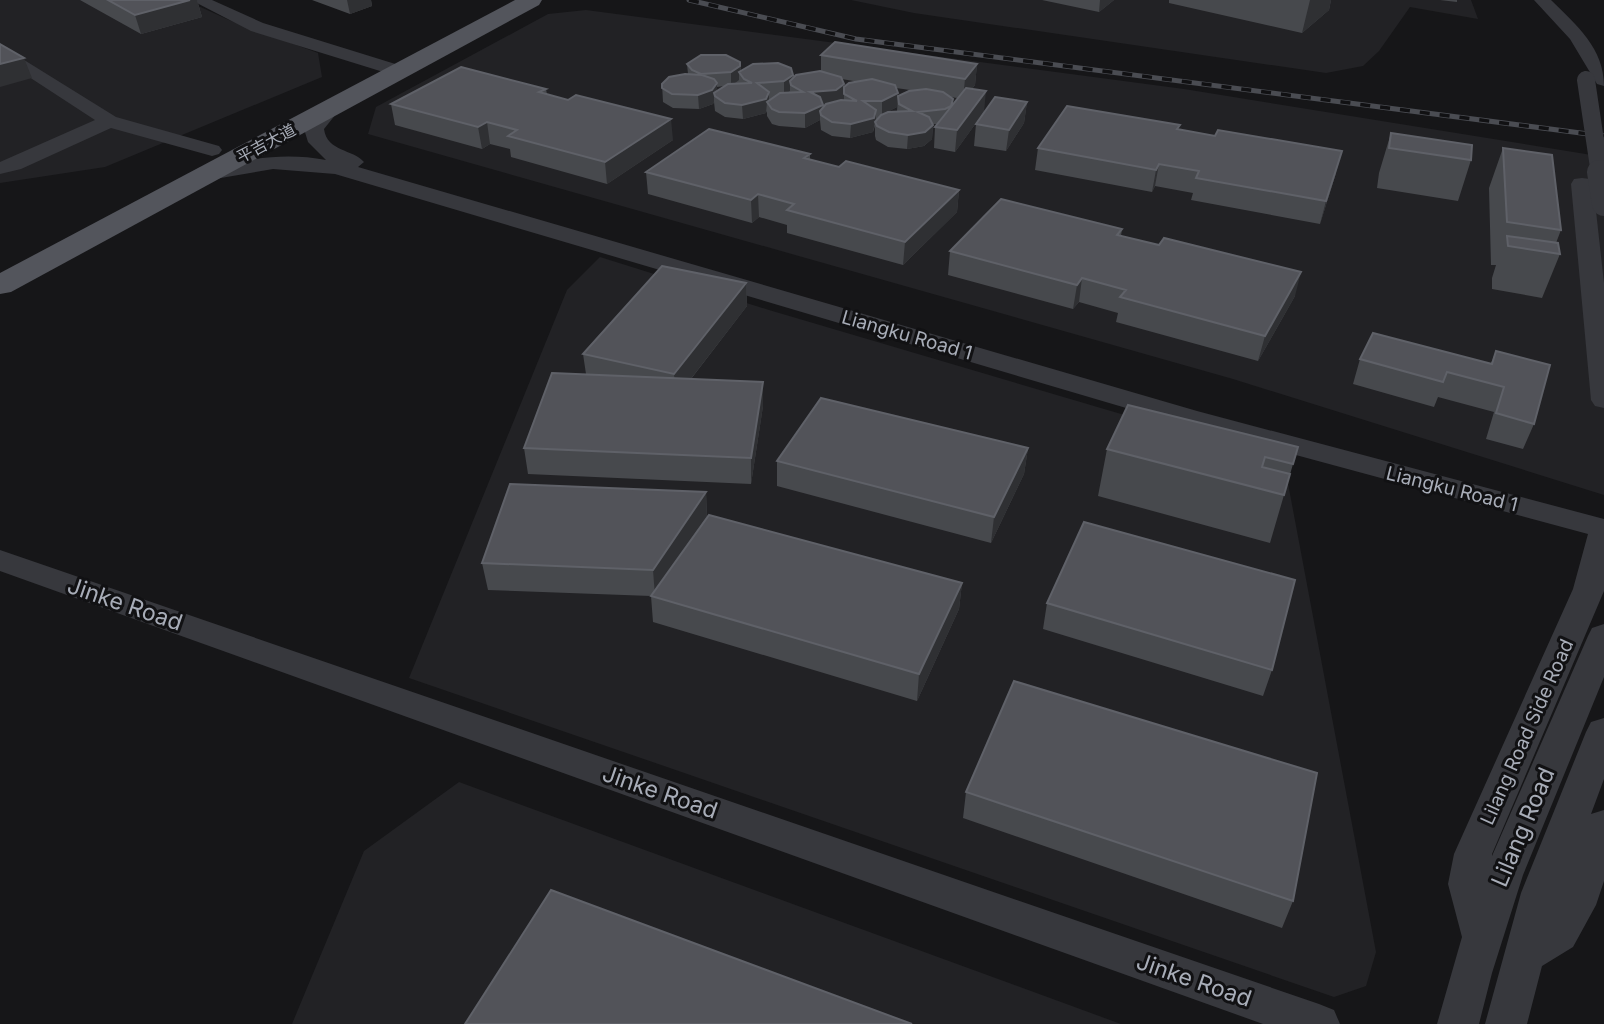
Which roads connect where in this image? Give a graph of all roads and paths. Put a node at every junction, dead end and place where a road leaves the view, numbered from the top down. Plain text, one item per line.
1 (199, 0) edge
2 (499, 0) edge
3 (531, 0) edge
4 (1526, 0) edge
5 (1542, 0) edge
6 (0, 50) edge
7 (387, 68) junction
8 (1598, 75) edge
9 (330, 109) junction
10 (109, 121) junction
11 (210, 162) junction
12 (0, 168) edge
13 (1556, 179) edge
14 (1582, 184) junction
15 (1604, 198) edge
16 (1604, 204) edge
17 (0, 260) edge
18 (0, 285) edge
19 (1604, 400) edge
20 (1604, 514) edge
21 (1604, 530) edge
22 (0, 560) edge
23 (1604, 636) edge
24 (1604, 732) edge
25 (1604, 825) edge
26 (1481, 934) junction
27 (1522, 957) junction
28 (1319, 1024) edge
29 (1458, 1024) edge
30 (1506, 1024) edge

1 - 7 street
2 - 7 main road, 平吉大道
3 - 7 main road, 平吉大道
4 - 8 street
5 - 8 street
6 - 10 street
7 - 9 main road, 平吉大道
7 - 11 main road, 平吉大道
8 - 16 street, bridge
9 - 11 main road, 平吉大道
9 - 20 street, Liangku Road 1
10 - 11 street
10 - 12 street
11 - 17 main road, 平吉大道
11 - 18 main road, 平吉大道
11 - 21 street, Liangku Road 1
13 - 14 street
14 - 15 street
14 - 19 street
21 - 26 street, Lilang Road Side Road
22 - 28 street, Jinke Road
23 - 26 street, Lilang Road
24 - 27 street, Lilang Road
25 - 27 street
26 - 29 street, Lilang Road
27 - 30 street, Lilang Road

